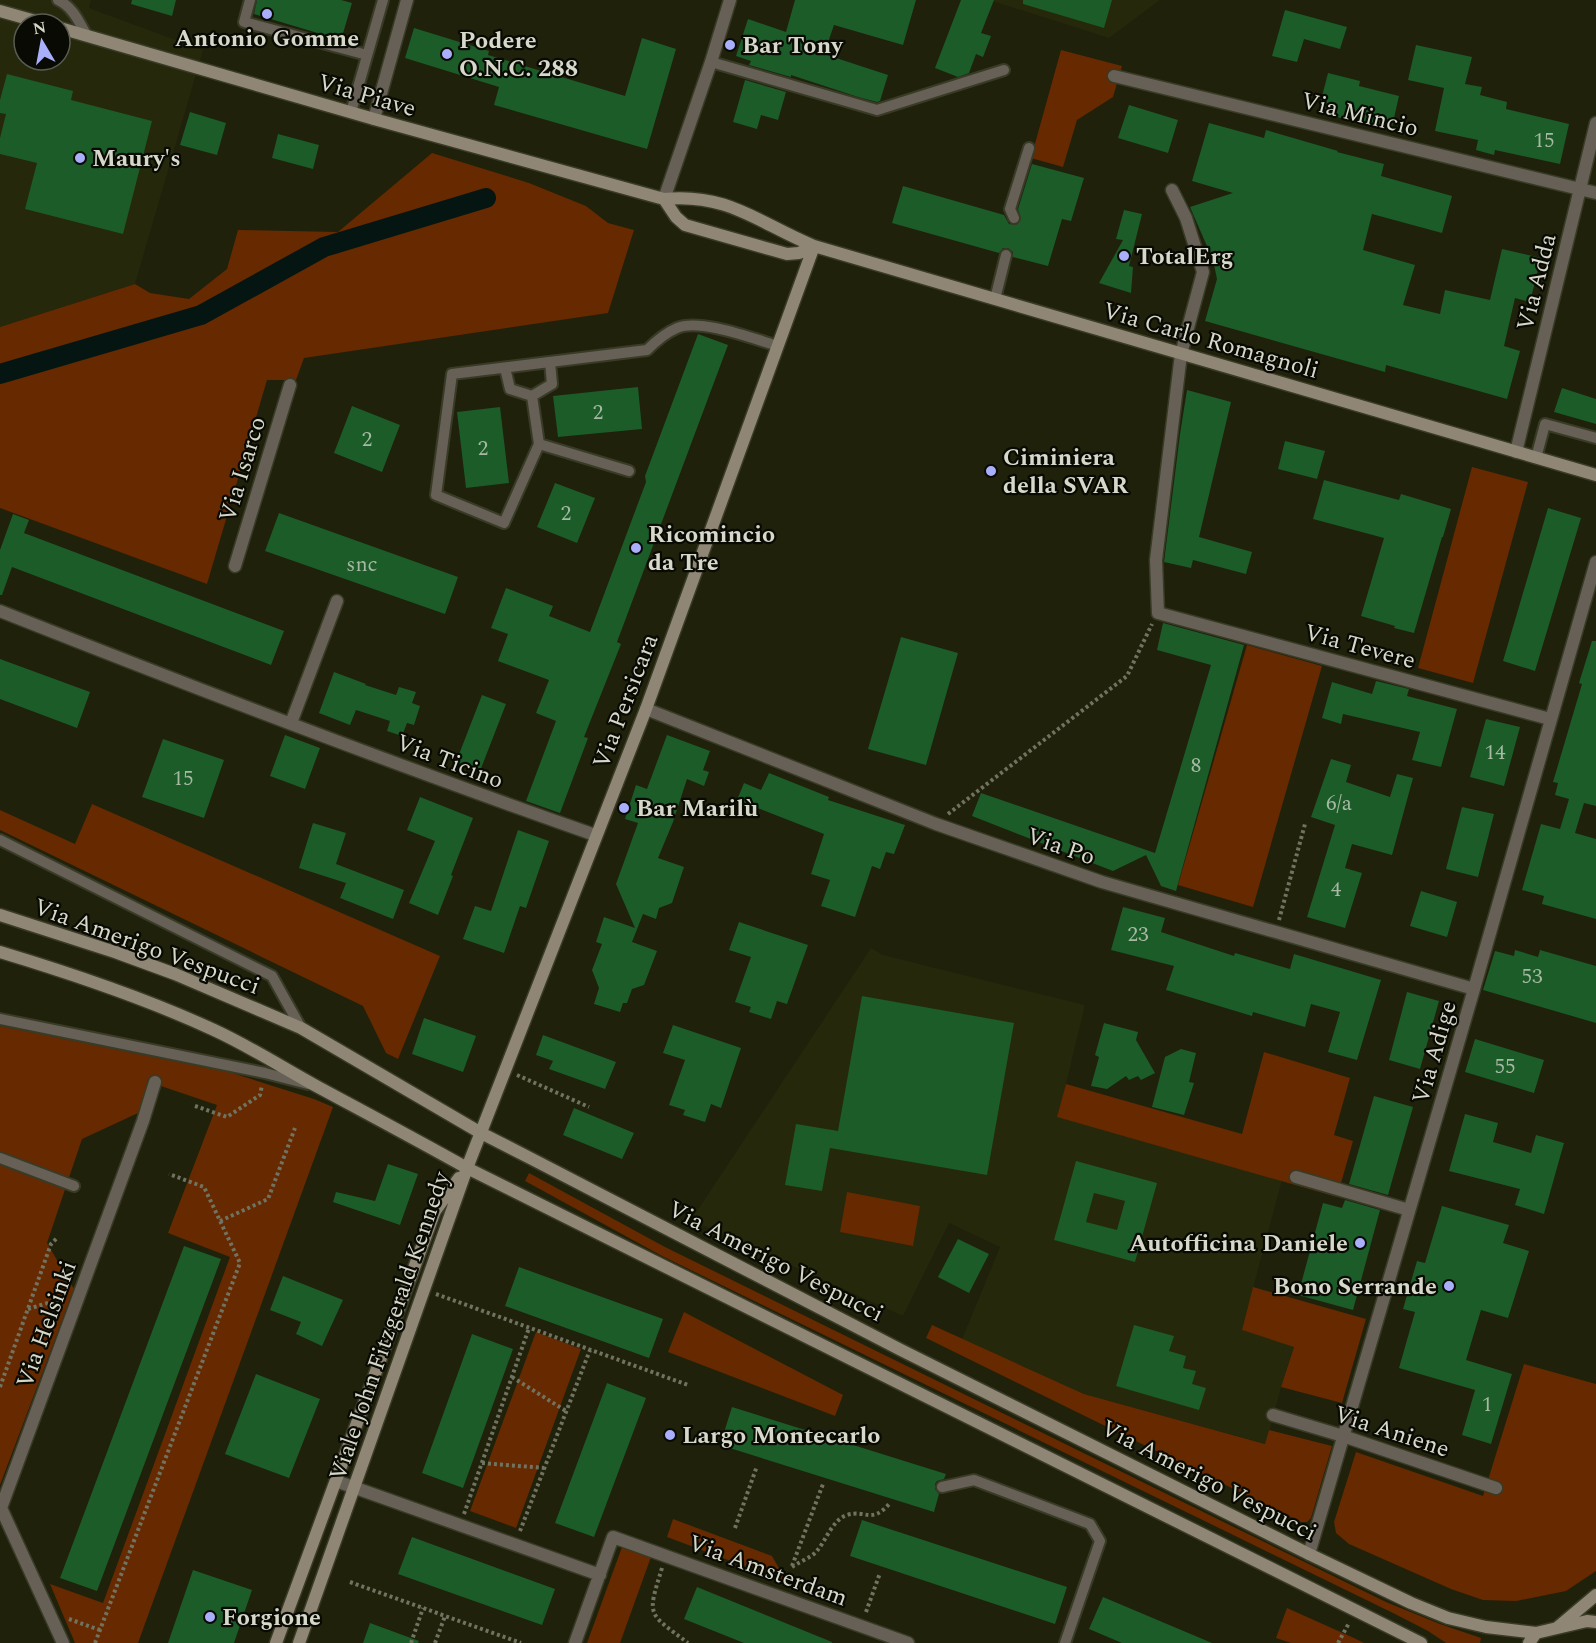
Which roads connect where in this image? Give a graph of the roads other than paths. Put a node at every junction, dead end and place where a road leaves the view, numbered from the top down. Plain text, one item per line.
1 (58, 0) edge
2 (250, 0) edge
3 (383, 0) edge
4 (407, 0) edge
5 (730, 0) edge
6 (72, 32) edge
7 (87, 36) junction
8 (367, 55) junction
9 (711, 62) junction
10 (1004, 70) dead end
11 (1114, 76) dead end
12 (351, 112) junction
13 (374, 119) junction
14 (1596, 123) edge
15 (1029, 148) dead end
16 (1580, 189) junction
17 (1172, 190) dead end
18 (1596, 193) edge
19 (664, 199) junction
20 (1014, 218) dead end
21 (814, 246) junction
22 (1006, 255) dead end
23 (995, 299) junction
24 (778, 346) junction
25 (1182, 354) junction
26 (550, 362) junction
27 (505, 368) junction
28 (290, 385) dead end
29 (532, 396) junction
30 (1596, 438) edge
31 (539, 444) junction
32 (1516, 452) junction
33 (1536, 458) junction
34 (629, 471) dead end
35 (1596, 475) edge
36 (1596, 562) edge
37 (235, 566) dead end
38 (337, 601) dead end
39 (0, 611) edge
40 (645, 709) junction
41 (1550, 719) junction
42 (291, 723) junction
43 (595, 836) junction
44 (0, 840) edge
45 (0, 915) edge
46 (0, 952) edge
47 (1474, 989) junction
48 (0, 1019) edge
49 (301, 1029) junction
50 (155, 1083) dead end
51 (317, 1087) junction
52 (481, 1133) junction
53 (0, 1158) edge
54 (467, 1168) junction
55 (1296, 1177) dead end
56 (74, 1186) dead end
57 (1409, 1210) junction
58 (1273, 1415) dead end
59 (1343, 1436) junction
60 (336, 1481) junction
61 (354, 1487) junction
62 (942, 1487) dead end
63 (1496, 1488) dead end
64 (1309, 1554) junction
65 (600, 1575) junction
66 (1596, 1595) edge
67 (1596, 1622) edge
68 (1557, 1628) junction
69 (1532, 1638) edge
70 (63, 1643) edge
71 (276, 1643) edge
72 (299, 1643) edge
73 (575, 1643) edge
74 (908, 1643) edge
75 (1065, 1643) edge
76 (1421, 1643) edge

1 - 7 lane
2 - 8 lane
3 - 8 lane
4 - 13 street
5 - 9 street
6 - 7 street, Via Piave
7 - 12 street, Via Piave
8 - 12 lane
9 - 10 lane
9 - 19 street
11 - 16 street, Via Mincio
12 - 13 street, Via Piave
13 - 19 street, Via Piave
14 - 16 street, Via Adda
15 - 20 lane
16 - 18 street, Via Mincio
16 - 32 street, Via Adda
17 - 25 street
19 - 21 street, Via Piave
19 - 21 street
21 - 23 street, Via Carlo Romagnoli
21 - 24 street, Via Persicara
22 - 23 lane
23 - 25 street, Via Carlo Romagnoli
24 - 26 lane
24 - 40 street, Via Persicara
25 - 32 street, Via Carlo Romagnoli
25 - 41 street, Via Tevere
26 - 27 lane
26 - 29 lane
27 - 29 lane
27 - 31 lane
28 - 37 street, Via Isarco
29 - 31 lane
30 - 33 lane
31 - 34 lane
32 - 33 street, Via Carlo Romagnoli
33 - 35 street, Via Carlo Romagnoli
36 - 41 street, Via Adige
38 - 42 street
39 - 42 street, Via Ticino
40 - 43 street, Via Persicara
40 - 47 street, Via Po
41 - 47 street, Via Adige
42 - 43 street, Via Ticino
43 - 52 street, Via Persicara
44 - 49 lane
45 - 49 street, Via Amerigo Vespucci
46 - 51 street, Via Amerigo Vespucci
47 - 57 street, Via Adige
48 - 51 lane
49 - 52 street, Via Amerigo Vespucci
50 - 70 street, Via Helsinki
51 - 54 street, Via Amerigo Vespucci
52 - 54 street, Via Persicara
52 - 64 street, Via Amerigo Vespucci
53 - 56 lane
54 - 60 street, Viale John Fitzgerald Kennedy
54 - 61 street, Viale John Fitzgerald Kennedy
54 - 76 street, Via Amerigo Vespucci
55 - 57 street
57 - 59 street, Via Adige
58 - 59 street, Via Aniene
59 - 63 street, Via Aniene
59 - 64 street, Via Adige
60 - 61 street
60 - 71 street, Viale John Fitzgerald Kennedy
61 - 65 street
61 - 72 street, Viale John Fitzgerald Kennedy
62 - 75 lane
64 - 69 street, Via Amerigo Vespucci
65 - 73 street
65 - 74 street, Via Amsterdam
66 - 68 street
67 - 68 street
68 - 69 street

